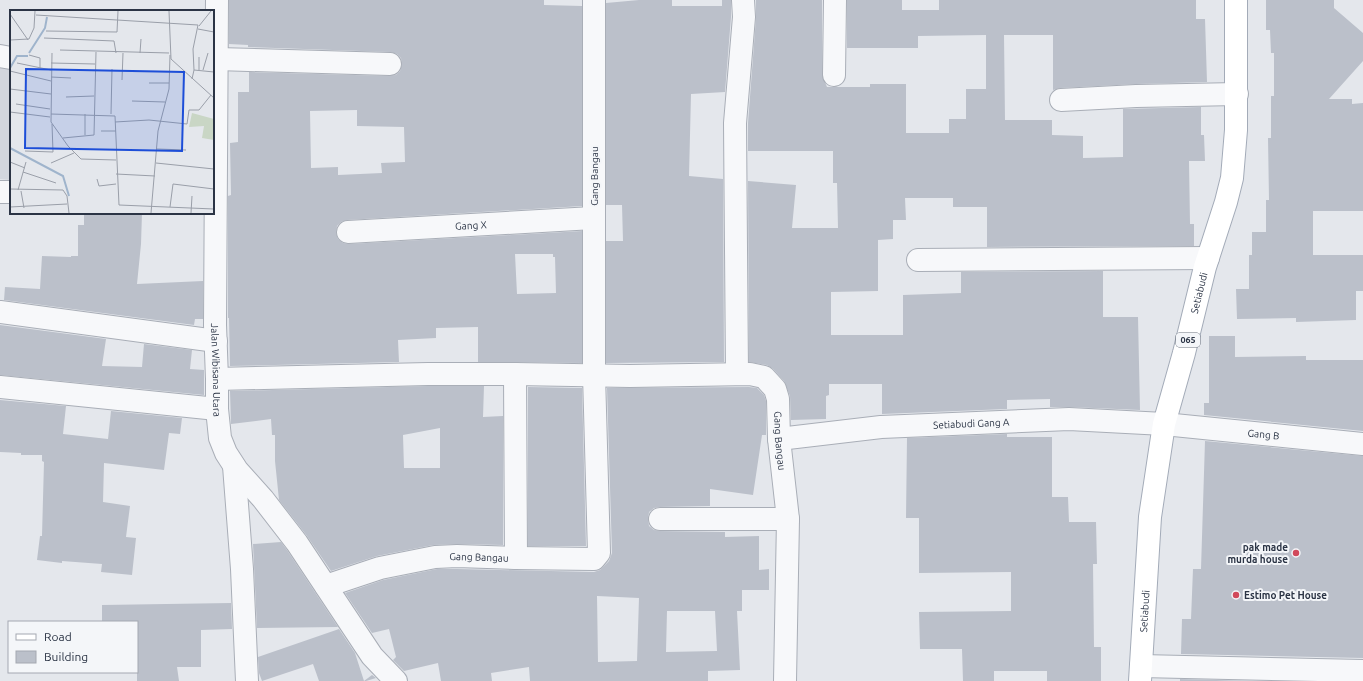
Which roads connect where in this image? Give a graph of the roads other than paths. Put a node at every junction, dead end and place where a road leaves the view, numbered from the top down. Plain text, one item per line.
1 (217, 0) edge
2 (594, 0) edge
3 (743, 0) edge
4 (835, 0) edge
5 (1236, 0) edge
6 (0, 56) edge
7 (10, 58) edge
8 (217, 59) junction
9 (390, 64) dead end
10 (834, 75) dead end
11 (1237, 94) junction
12 (215, 100) edge
13 (1061, 100) dead end
14 (214, 208) edge
15 (594, 218) junction
16 (348, 232) dead end
17 (1208, 258) junction
18 (918, 260) dead end
19 (0, 312) edge
20 (216, 341) junction
21 (515, 374) junction
22 (737, 374) junction
23 (594, 375) junction
24 (217, 379) junction
25 (0, 387) edge
26 (217, 409) junction
27 (1164, 424) junction
28 (779, 439) junction
29 (1363, 444) edge
30 (234, 466) junction
31 (660, 519) dead end
32 (788, 519) junction
33 (516, 558) junction
34 (326, 586) junction
35 (1363, 670) edge
36 (1140, 674) edge
37 (247, 681) edge
38 (396, 681) edge
39 (785, 681) edge

1 - 8 street, Jalan Wibisana Utara
2 - 15 street, Gang Bangau
3 - 22 street
4 - 10 street
5 - 11 main road, Setiabudi / 065
6 - 7 street
8 - 9 street
8 - 12 street, Jalan Wibisana Utara
11 - 13 street
11 - 17 main road, Setiabudi / 065
12 - 14 street, Jalan Wibisana Utara
14 - 20 street, Jalan Wibisana Utara
15 - 16 street, Gang X
15 - 23 street, Gang Bangau
17 - 18 street
17 - 27 main road, Setiabudi / 065
19 - 20 street
20 - 24 street, Jalan Wibisana Utara
21 - 23 street
21 - 24 street
21 - 33 street
22 - 23 street, Gang Bangau
22 - 28 street, Gang Bangau
23 - 33 street, Gang Bangau
24 - 26 street, Jalan Wibisana Utara
25 - 26 street
26 - 30 street, Jalan Wibisana Utara
27 - 28 street, Setiabudi Gang A
27 - 29 street, Gang B
27 - 36 main road, Setiabudi / 065
28 - 32 street, Gang Bangau
30 - 34 street, Jalan Wibisana Utara
30 - 37 street
31 - 32 street
32 - 39 street, Gang Bangau
33 - 34 street, Gang Bangau
34 - 38 street, Jalan Wibisana Utara
35 - 36 street

